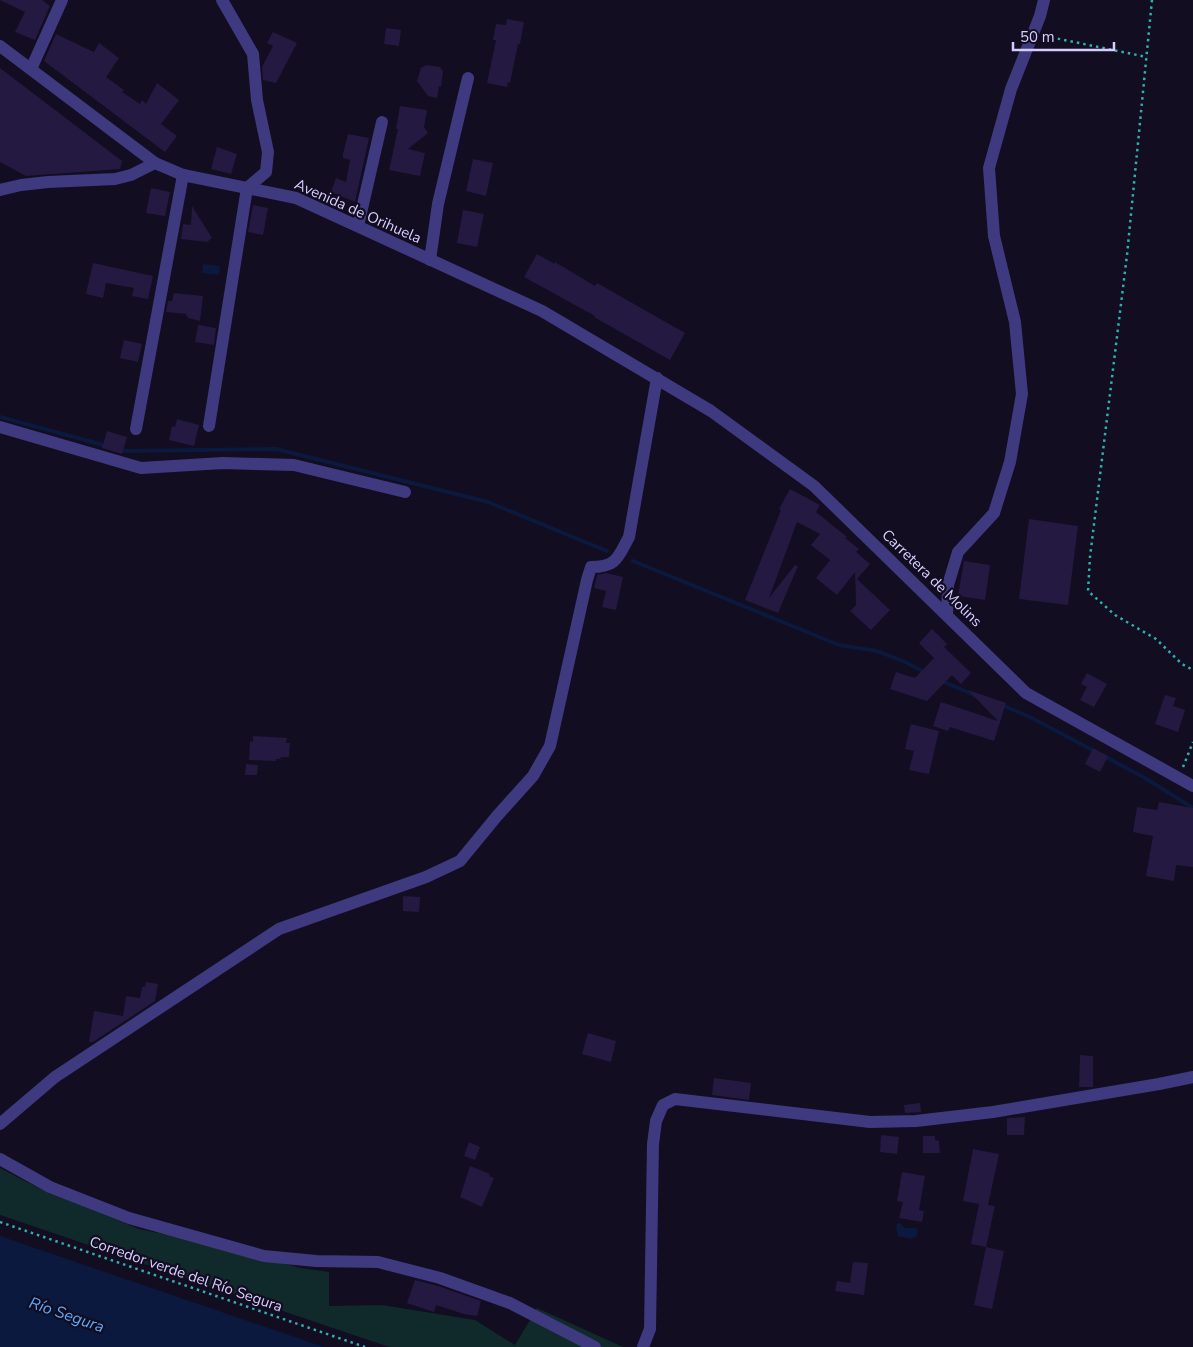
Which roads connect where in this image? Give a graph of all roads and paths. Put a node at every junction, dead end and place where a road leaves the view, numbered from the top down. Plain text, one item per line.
1 (62, 0) edge
2 (222, 0) edge
3 (1044, 0) edge
4 (1152, 0) edge
5 (1033, 34) junction
6 (0, 46) edge
7 (1147, 57) junction
8 (31, 69) junction
9 (468, 78) dead end
10 (382, 122) dead end
11 (155, 163) junction
12 (183, 175) junction
13 (247, 188) junction
14 (0, 190) edge
15 (358, 226) junction
16 (430, 260) junction
17 (657, 378) junction
18 (0, 426) edge
19 (209, 426) dead end
20 (136, 429) dead end
21 (405, 492) dead end
22 (947, 615) junction
23 (1193, 670) edge
24 (1193, 742) edge
25 (1178, 778) junction
26 (1193, 786) edge
27 (1193, 1077) edge
28 (0, 1124) edge
29 (0, 1159) edge
30 (0, 1222) edge
31 (364, 1347) edge
32 (596, 1347) edge
33 (643, 1347) edge

1 - 8 street
2 - 13 street
3 - 5 street
4 - 7 path
5 - 7 path
5 - 22 street
6 - 8 street, Avenida de Orihuela
7 - 23 path
8 - 11 street, Avenida de Orihuela
9 - 16 street
10 - 15 street
11 - 12 street, Avenida de Orihuela
11 - 14 street
12 - 13 street, Avenida de Orihuela
12 - 20 street
13 - 15 street, Avenida de Orihuela
13 - 19 street
15 - 16 street, Avenida de Orihuela
16 - 17 street, Avenida de Orihuela
17 - 22 street, Carretera de Molins
17 - 28 street
18 - 21 street
22 - 25 street, Carretera de Molins
24 - 25 path
25 - 26 street, Carretera de Molins
27 - 33 street
29 - 32 street
30 - 31 path, Corredor verde del Río Segura

